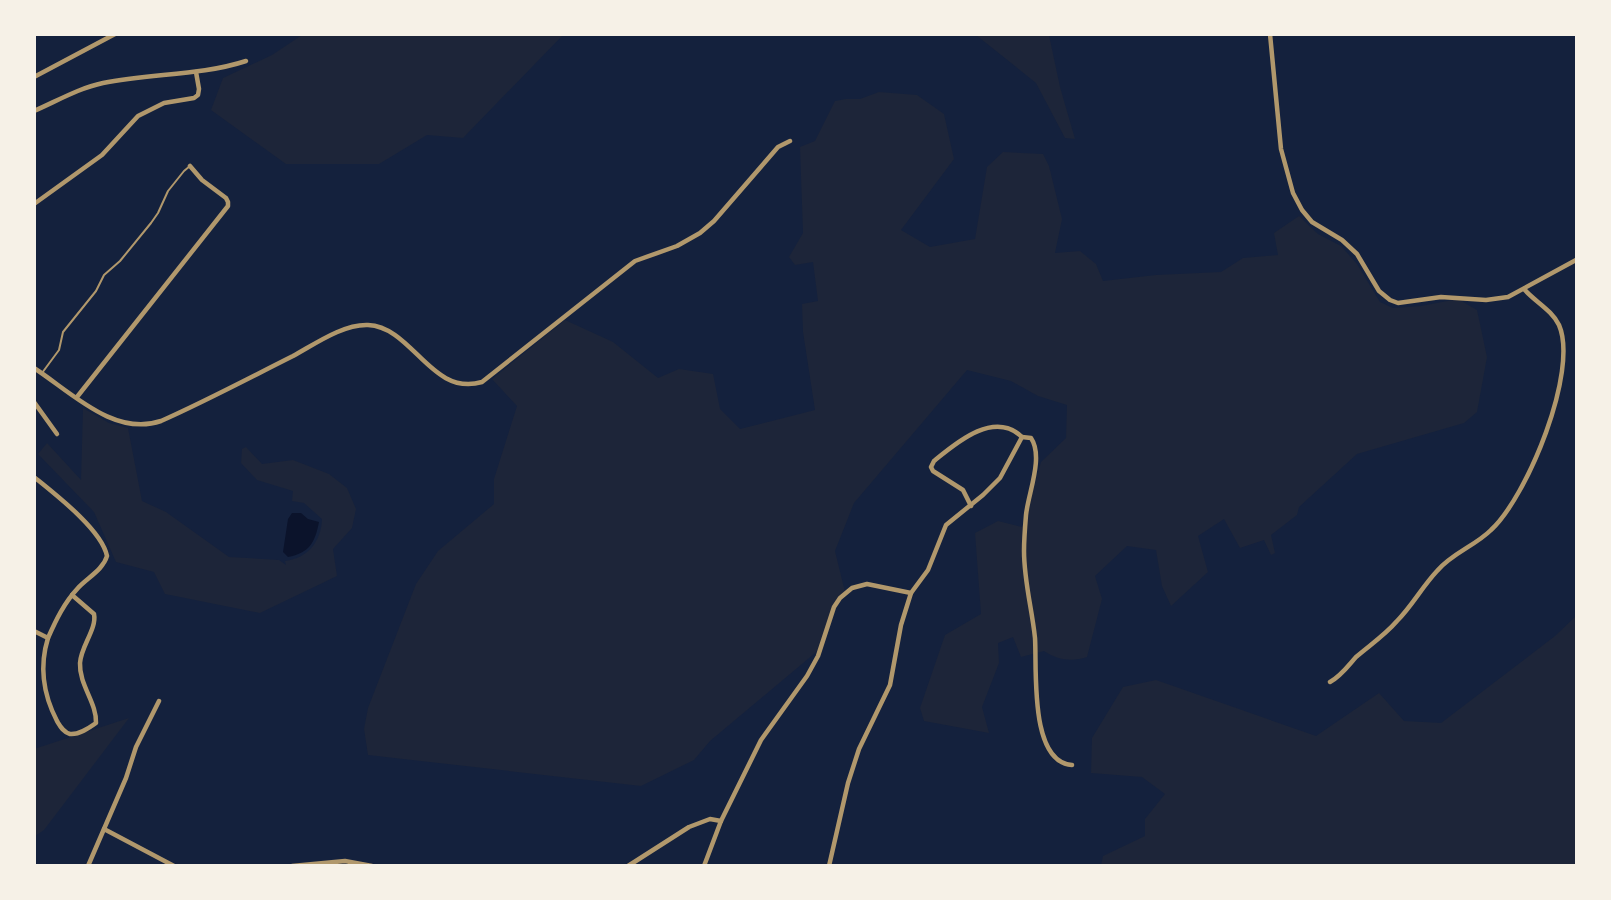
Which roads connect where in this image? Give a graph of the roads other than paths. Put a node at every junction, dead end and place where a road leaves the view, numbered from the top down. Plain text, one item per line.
1 (115, 34) edge
2 (1270, 34) edge
3 (246, 61) dead end
4 (196, 72) junction
5 (34, 77) edge
6 (34, 111) edge
7 (790, 141) dead end
8 (190, 166) joint
9 (34, 204) edge
10 (1576, 260) edge
11 (1524, 289) junction
12 (34, 368) edge
13 (42, 373) junction
14 (77, 397) junction
15 (34, 402) edge
16 (57, 434) dead end
17 (1022, 437) junction
18 (34, 477) edge
19 (971, 506) junction
20 (911, 594) junction
21 (72, 595) junction
22 (34, 631) edge
23 (48, 638) junction
24 (1330, 682) dead end
25 (159, 701) dead end
26 (1072, 765) dead end
27 (721, 821) junction
28 (104, 829) junction
29 (88, 866) edge
30 (174, 866) edge
31 (292, 866) edge
32 (372, 866) edge
33 (628, 866) edge
34 (704, 866) edge
35 (828, 866) edge

1 - 5 street
2 - 11 street
3 - 4 street
4 - 6 street
4 - 9 street
7 - 14 street
8 - 13 lane
8 - 14 street
10 - 11 street
11 - 24 street
12 - 13 street
13 - 14 street
15 - 16 street
17 - 19 street
17 - 19 street
17 - 26 street
18 - 21 street
19 - 20 street
20 - 27 street
20 - 35 street
21 - 23 street
21 - 23 street
22 - 23 street
25 - 28 street
27 - 33 street
27 - 34 street
28 - 29 street
28 - 30 street
31 - 32 street

